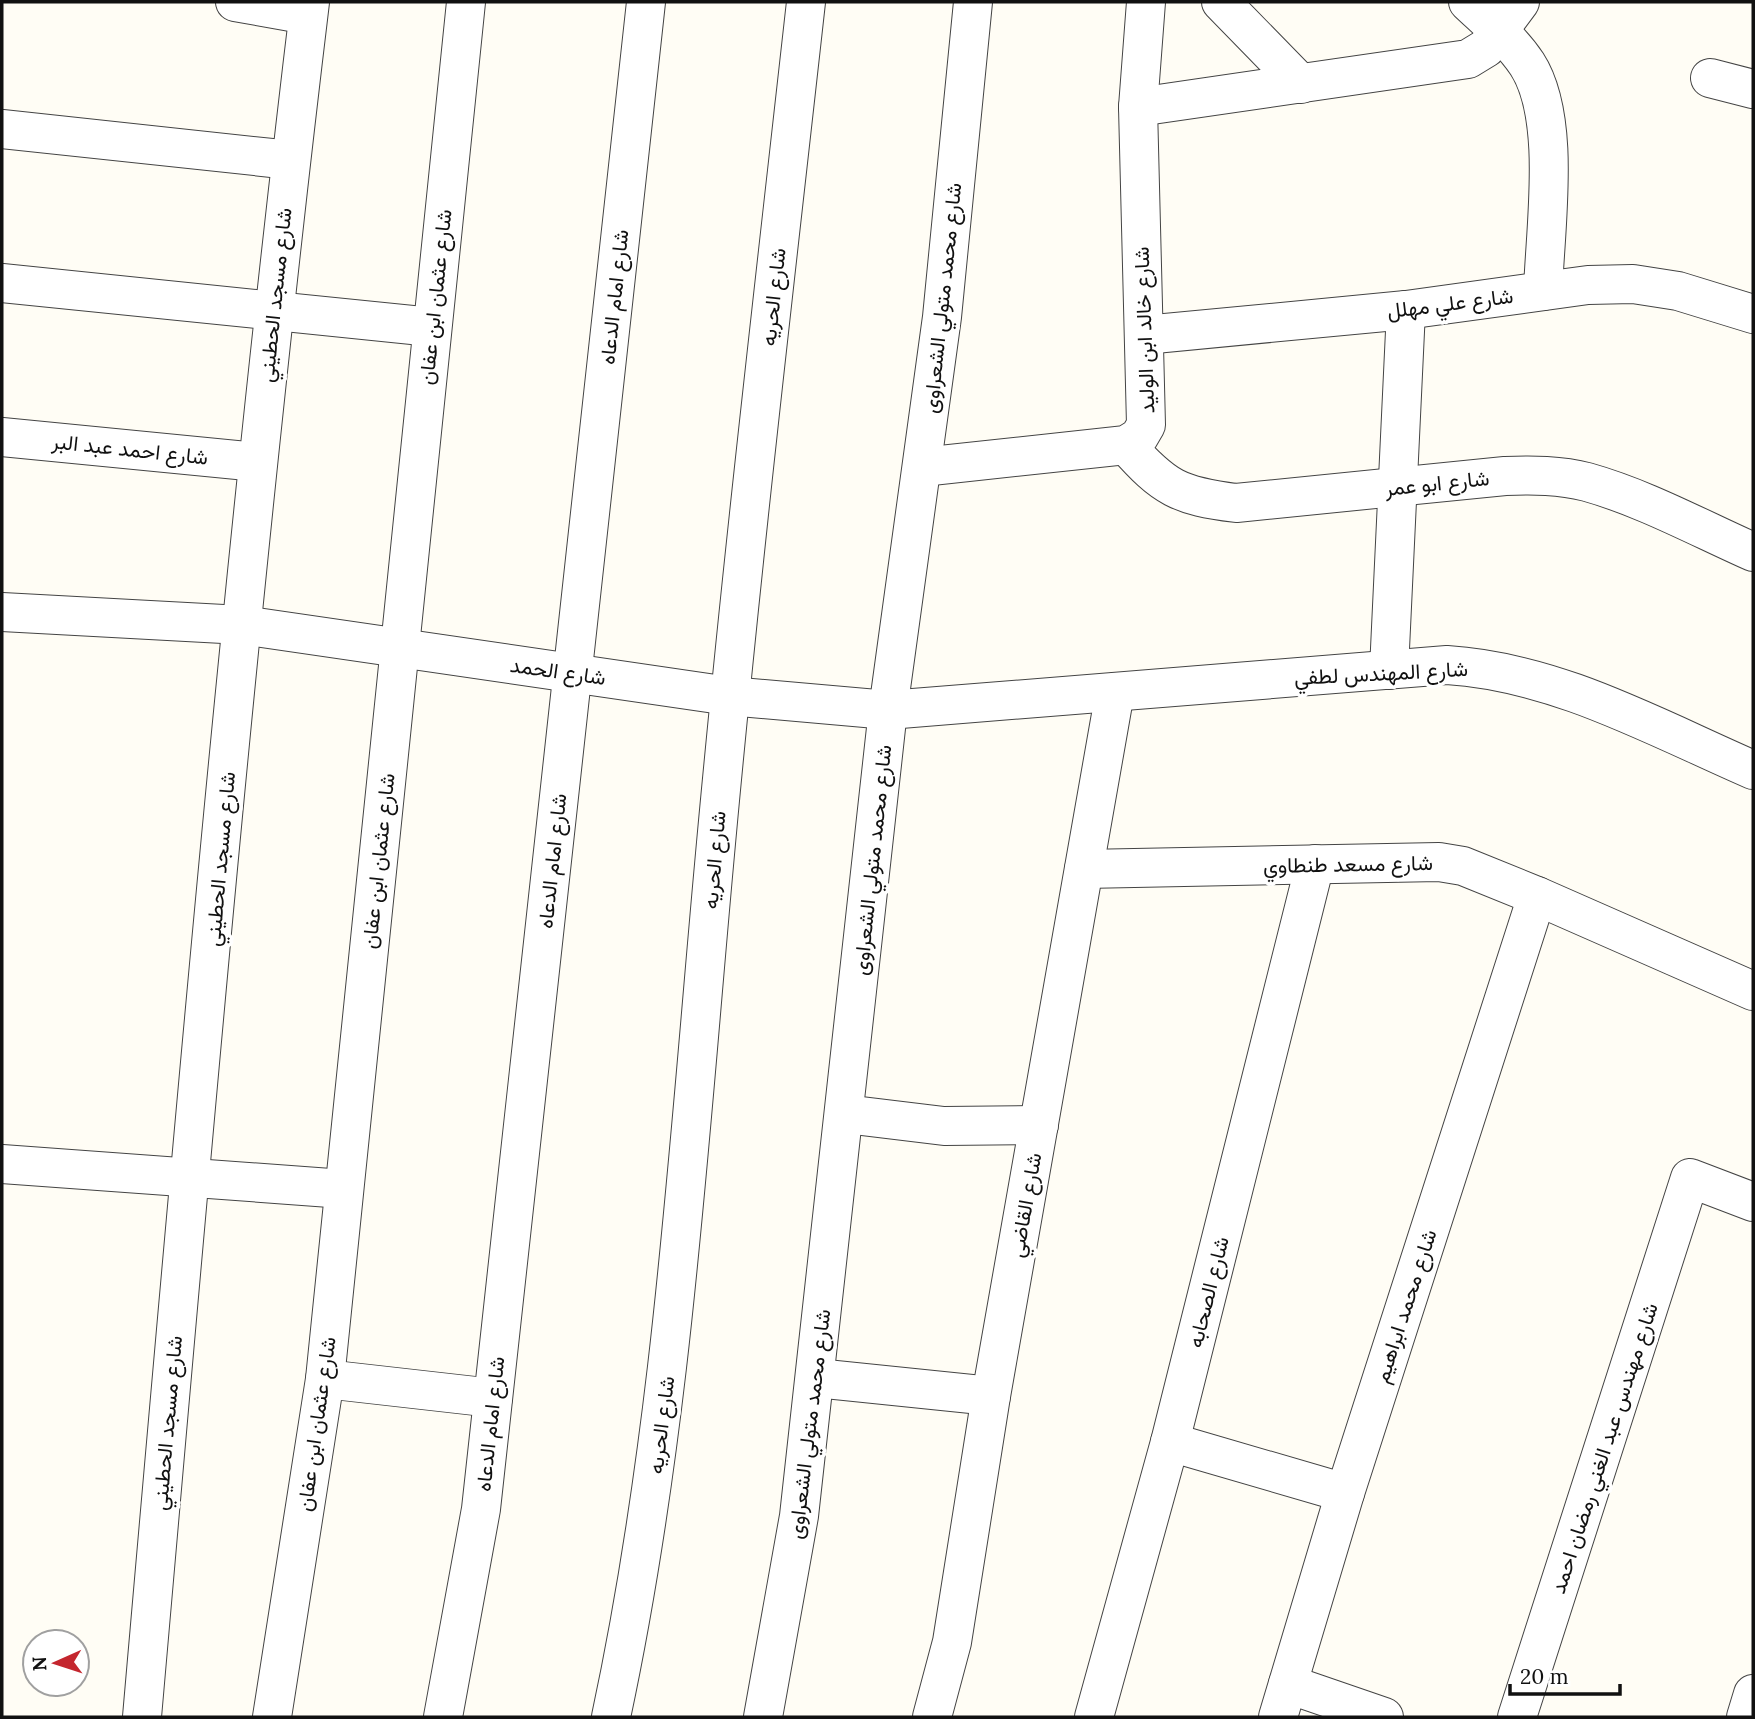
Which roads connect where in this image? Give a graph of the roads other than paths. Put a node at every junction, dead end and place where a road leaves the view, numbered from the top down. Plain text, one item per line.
1 (235, 2) edge
2 (466, 2) edge
3 (646, 2) edge
4 (806, 2) edge
5 (973, 2) edge
6 (1146, 2) edge
7 (1221, 2) edge
8 (1468, 2) edge
9 (309, 8) edge
10 (1510, 17) edge
11 (1710, 78) dead end
12 (1301, 84) junction
13 (1753, 89) edge
14 (1138, 107) junction
15 (2, 129) edge
16 (291, 160) junction
17 (2, 283) edge
18 (1543, 291) junction
19 (272, 310) junction
20 (1406, 310) junction
21 (1753, 314) edge
22 (432, 327) junction
23 (1144, 335) junction
24 (2, 437) edge
25 (1126, 445) junction
26 (258, 462) junction
27 (922, 467) junction
28 (1398, 487) junction
29 (1753, 552) edge
30 (2, 612) edge
31 (242, 625) junction
32 (400, 648) junction
33 (1390, 670) junction
34 (573, 673) junction
35 (1115, 692) junction
36 (729, 696) junction
37 (888, 710) junction
38 (1753, 770) edge
39 (1315, 864) junction
40 (1084, 869) junction
41 (1537, 896) junction
42 (1753, 991) edge
43 (845, 1114) junction
44 (1039, 1125) junction
45 (2, 1164) edge
46 (189, 1177) junction
47 (344, 1189) junction
48 (1753, 1202) edge
49 (816, 1378) junction
50 (325, 1379) junction
51 (991, 1396) junction
52 (493, 1398) junction
53 (1170, 1442) junction
54 (1345, 1493) junction
55 (1753, 1693) edge
56 (1283, 1701) edge
57 (142, 1717) edge
58 (272, 1717) edge
59 (443, 1717) edge
60 (611, 1717) edge
61 (763, 1717) edge
62 (932, 1717) edge
63 (1094, 1717) edge
64 (1384, 1717) edge
65 (1517, 1717) edge
66 (1745, 1717) edge

1 - 9 street
2 - 22 street, شارع عثمان ابن عفان
3 - 34 street, شارع امام الدعاه
4 - 36 street, شارع الحريه
5 - 27 street, شارع محمد متولي الشعراوى
6 - 14 street, شارع خالد ابن الوليد
7 - 12 street
8 - 10 street
9 - 16 street, شارع مسجد الحطيني
10 - 12 street
10 - 18 street
11 - 13 street
12 - 14 street
14 - 23 street, شارع خالد ابن الوليد
15 - 16 street
16 - 19 street, شارع مسجد الحطيني
17 - 19 street
18 - 20 street, شارع علي مهلل
18 - 21 street, شارع علي مهلل
19 - 22 street
19 - 26 street, شارع مسجد الحطيني
20 - 23 street, شارع علي مهلل
20 - 28 street
22 - 32 street, شارع عثمان ابن عفان
23 - 25 street, شارع خالد ابن الوليد
24 - 26 street, شارع احمد عبد البر
25 - 27 street
25 - 28 street, شارع ابو عمر
26 - 31 street, شارع مسجد الحطيني
27 - 37 street, شارع محمد متولي الشعراوى
28 - 29 street, شارع ابو عمر
28 - 33 street
30 - 31 street, شارع الحمد
31 - 32 street, شارع الحمد
31 - 46 street, شارع مسجد الحطيني
32 - 34 street, شارع الحمد
32 - 47 street, شارع عثمان ابن عفان
33 - 35 street, شارع المهندس لطفي
33 - 38 street, شارع المهندس لطفي
34 - 36 street, شارع الحمد
34 - 52 street, شارع امام الدعاه
35 - 37 street, شارع الحمد
35 - 40 street, شارع القاضي
36 - 37 street, شارع الحمد
36 - 60 street, شارع الحريه
37 - 43 street, شارع محمد متولي الشعراوى
39 - 40 street, شارع مسعد طنطاوي
39 - 41 street, شارع مسعد طنطاوي
39 - 53 street, شارع الصحابه
40 - 44 street, شارع القاضي
41 - 42 street, شارع مسعد طنطاوي
41 - 54 street, شارع محمد ابراهيم
43 - 44 street
43 - 49 street, شارع محمد متولي الشعراوى
44 - 51 street, شارع القاضي
45 - 46 street
46 - 47 street
46 - 57 street, شارع مسجد الحطيني
47 - 50 street, شارع عثمان ابن عفان
48 - 65 street, شارع مهندس عبد الغني رمضان احمد
49 - 51 street
49 - 61 street, شارع محمد متولي الشعراوى
50 - 52 street
50 - 58 street, شارع عثمان ابن عفان
51 - 62 street, شارع القاضي
52 - 59 street, شارع امام الدعاه
53 - 54 street
53 - 63 street, شارع الصحابه
54 - 56 street, شارع محمد ابراهيم
55 - 66 street
56 - 64 street

